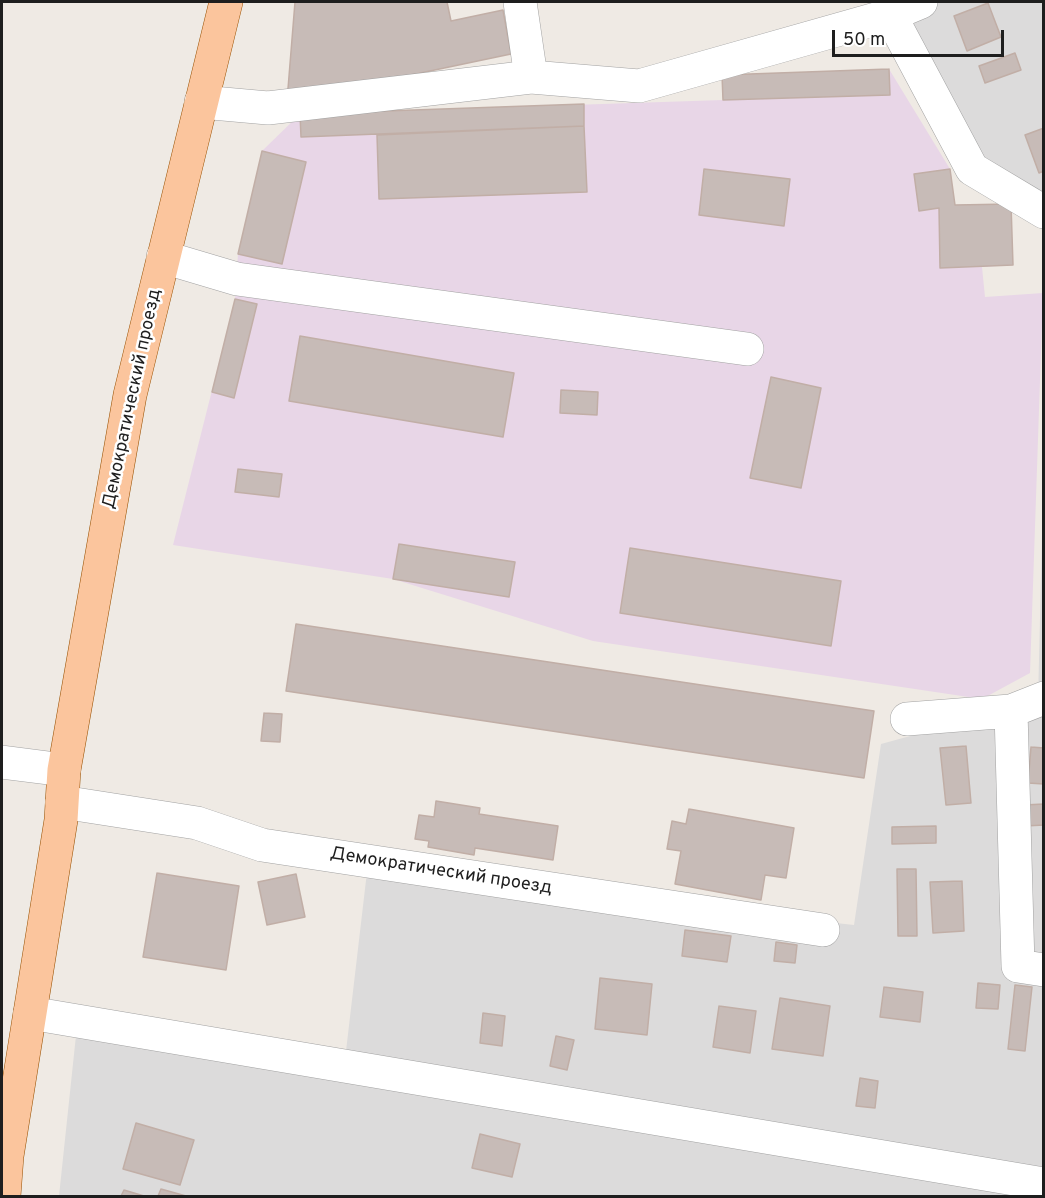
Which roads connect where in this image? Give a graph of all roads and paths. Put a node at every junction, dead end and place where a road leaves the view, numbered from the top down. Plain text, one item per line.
1 (226, 2) edge
2 (520, 2) edge
3 (921, 2) edge
4 (890, 15) junction
5 (531, 77) junction
6 (201, 102) junction
7 (1044, 212) edge
8 (164, 257) junction
9 (747, 349) dead end
10 (1043, 691) edge
11 (1011, 711) junction
12 (906, 719) dead end
13 (2, 762) edge
14 (62, 797) junction
15 (822, 930) dead end
16 (1044, 970) edge
17 (30, 1013) junction
18 (4, 1156) edge
19 (1044, 1184) edge
20 (4, 1197) edge

1 - 6 main road, Демократический проезд
2 - 5 street
3 - 4 street
4 - 5 street
4 - 7 street
5 - 6 street
6 - 8 main road, Демократический проезд
8 - 9 street
8 - 14 main road, Демократический проезд
10 - 11 street
11 - 12 street
11 - 16 street
13 - 14 street
14 - 15 street, Демократический проезд
14 - 17 main road
17 - 18 main road
17 - 19 street
18 - 20 main road

